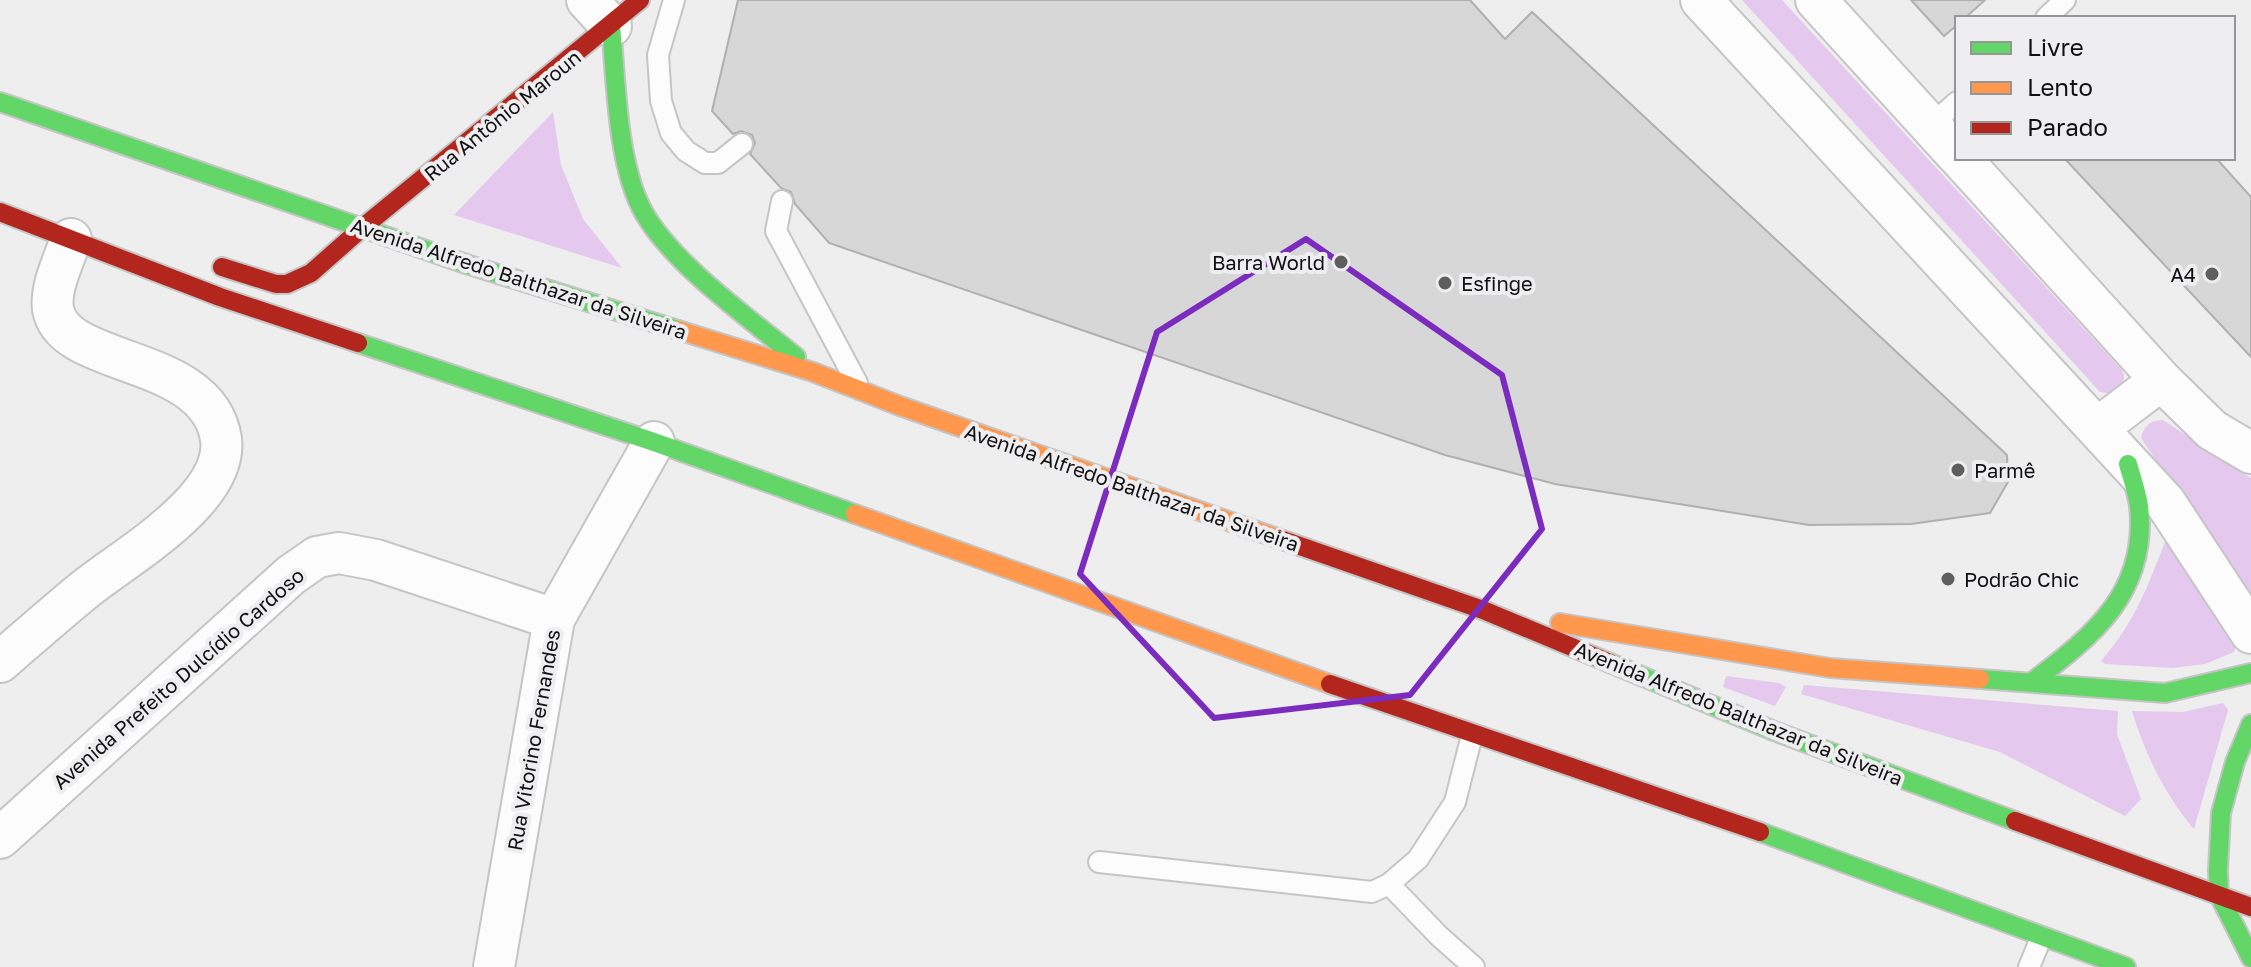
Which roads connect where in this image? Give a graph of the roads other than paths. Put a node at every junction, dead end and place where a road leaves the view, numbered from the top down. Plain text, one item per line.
1 (674, 0) edge
2 (1699, 0) edge
3 (1816, 0) edge
4 (2065, 0) edge
5 (612, 9) edge
6 (2048, 16) edge
7 (0, 87) edge
8 (0, 102) edge
9 (1944, 114) edge
10 (47, 119) junction
11 (742, 144) dead end
12 (1955, 147) edge
13 (1962, 160) edge
14 (782, 201) dead end
15 (0, 212) edge
16 (362, 228) junction
17 (71, 239) junction
18 (204, 261) dead end
19 (813, 372) junction
20 (2161, 380) junction
21 (861, 390) junction
22 (2098, 428) junction
23 (654, 442) junction
24 (2251, 453) edge
25 (2128, 464) junction
26 (1483, 610) junction
27 (554, 619) junction
28 (2251, 633) edge
29 (0, 662) edge
30 (2251, 673) edge
31 (2032, 682) junction
32 (2251, 724) edge
33 (1472, 735) junction
34 (0, 838) edge
35 (1099, 862) dead end
36 (1389, 884) junction
37 (2219, 895) junction
38 (2251, 907) edge
39 (2041, 938) junction
40 (2251, 958) edge
41 (494, 967) edge
42 (1474, 967) edge
43 (2029, 967) edge
44 (2126, 967) edge

1 - 11 lane
2 - 22 street
3 - 9 street
4 - 6 lane
5 - 16 main road, Rua Antônio Maroun
5 - 19 main road
7 - 10 main road
8 - 10 main road, Avenida Alfredo Balthazar da Silveira
9 - 12 street
10 - 16 main road, Avenida Alfredo Balthazar da Silveira
13 - 20 street
14 - 21 lane
15 - 17 main road
16 - 18 main road, Rua Antônio Maroun
16 - 19 main road, Avenida Alfredo Balthazar da Silveira
17 - 23 main road
17 - 29 street
19 - 21 main road, Avenida Alfredo Balthazar da Silveira
20 - 22 street
20 - 24 street
21 - 26 main road, Avenida Alfredo Balthazar da Silveira
22 - 25 street
23 - 27 street, Rua Vitorino Fernandes
23 - 33 main road
25 - 28 street
25 - 31 main road
26 - 31 main road
26 - 37 main road, Avenida Alfredo Balthazar da Silveira
27 - 34 street, Avenida Prefeito Dulcídio Cardoso
27 - 41 street, Rua Vitorino Fernandes
30 - 31 main road
32 - 37 main road
33 - 36 lane
33 - 39 main road
35 - 36 lane
36 - 42 lane
37 - 38 main road, Avenida Alfredo Balthazar da Silveira
37 - 40 main road
39 - 43 lane
39 - 44 main road

